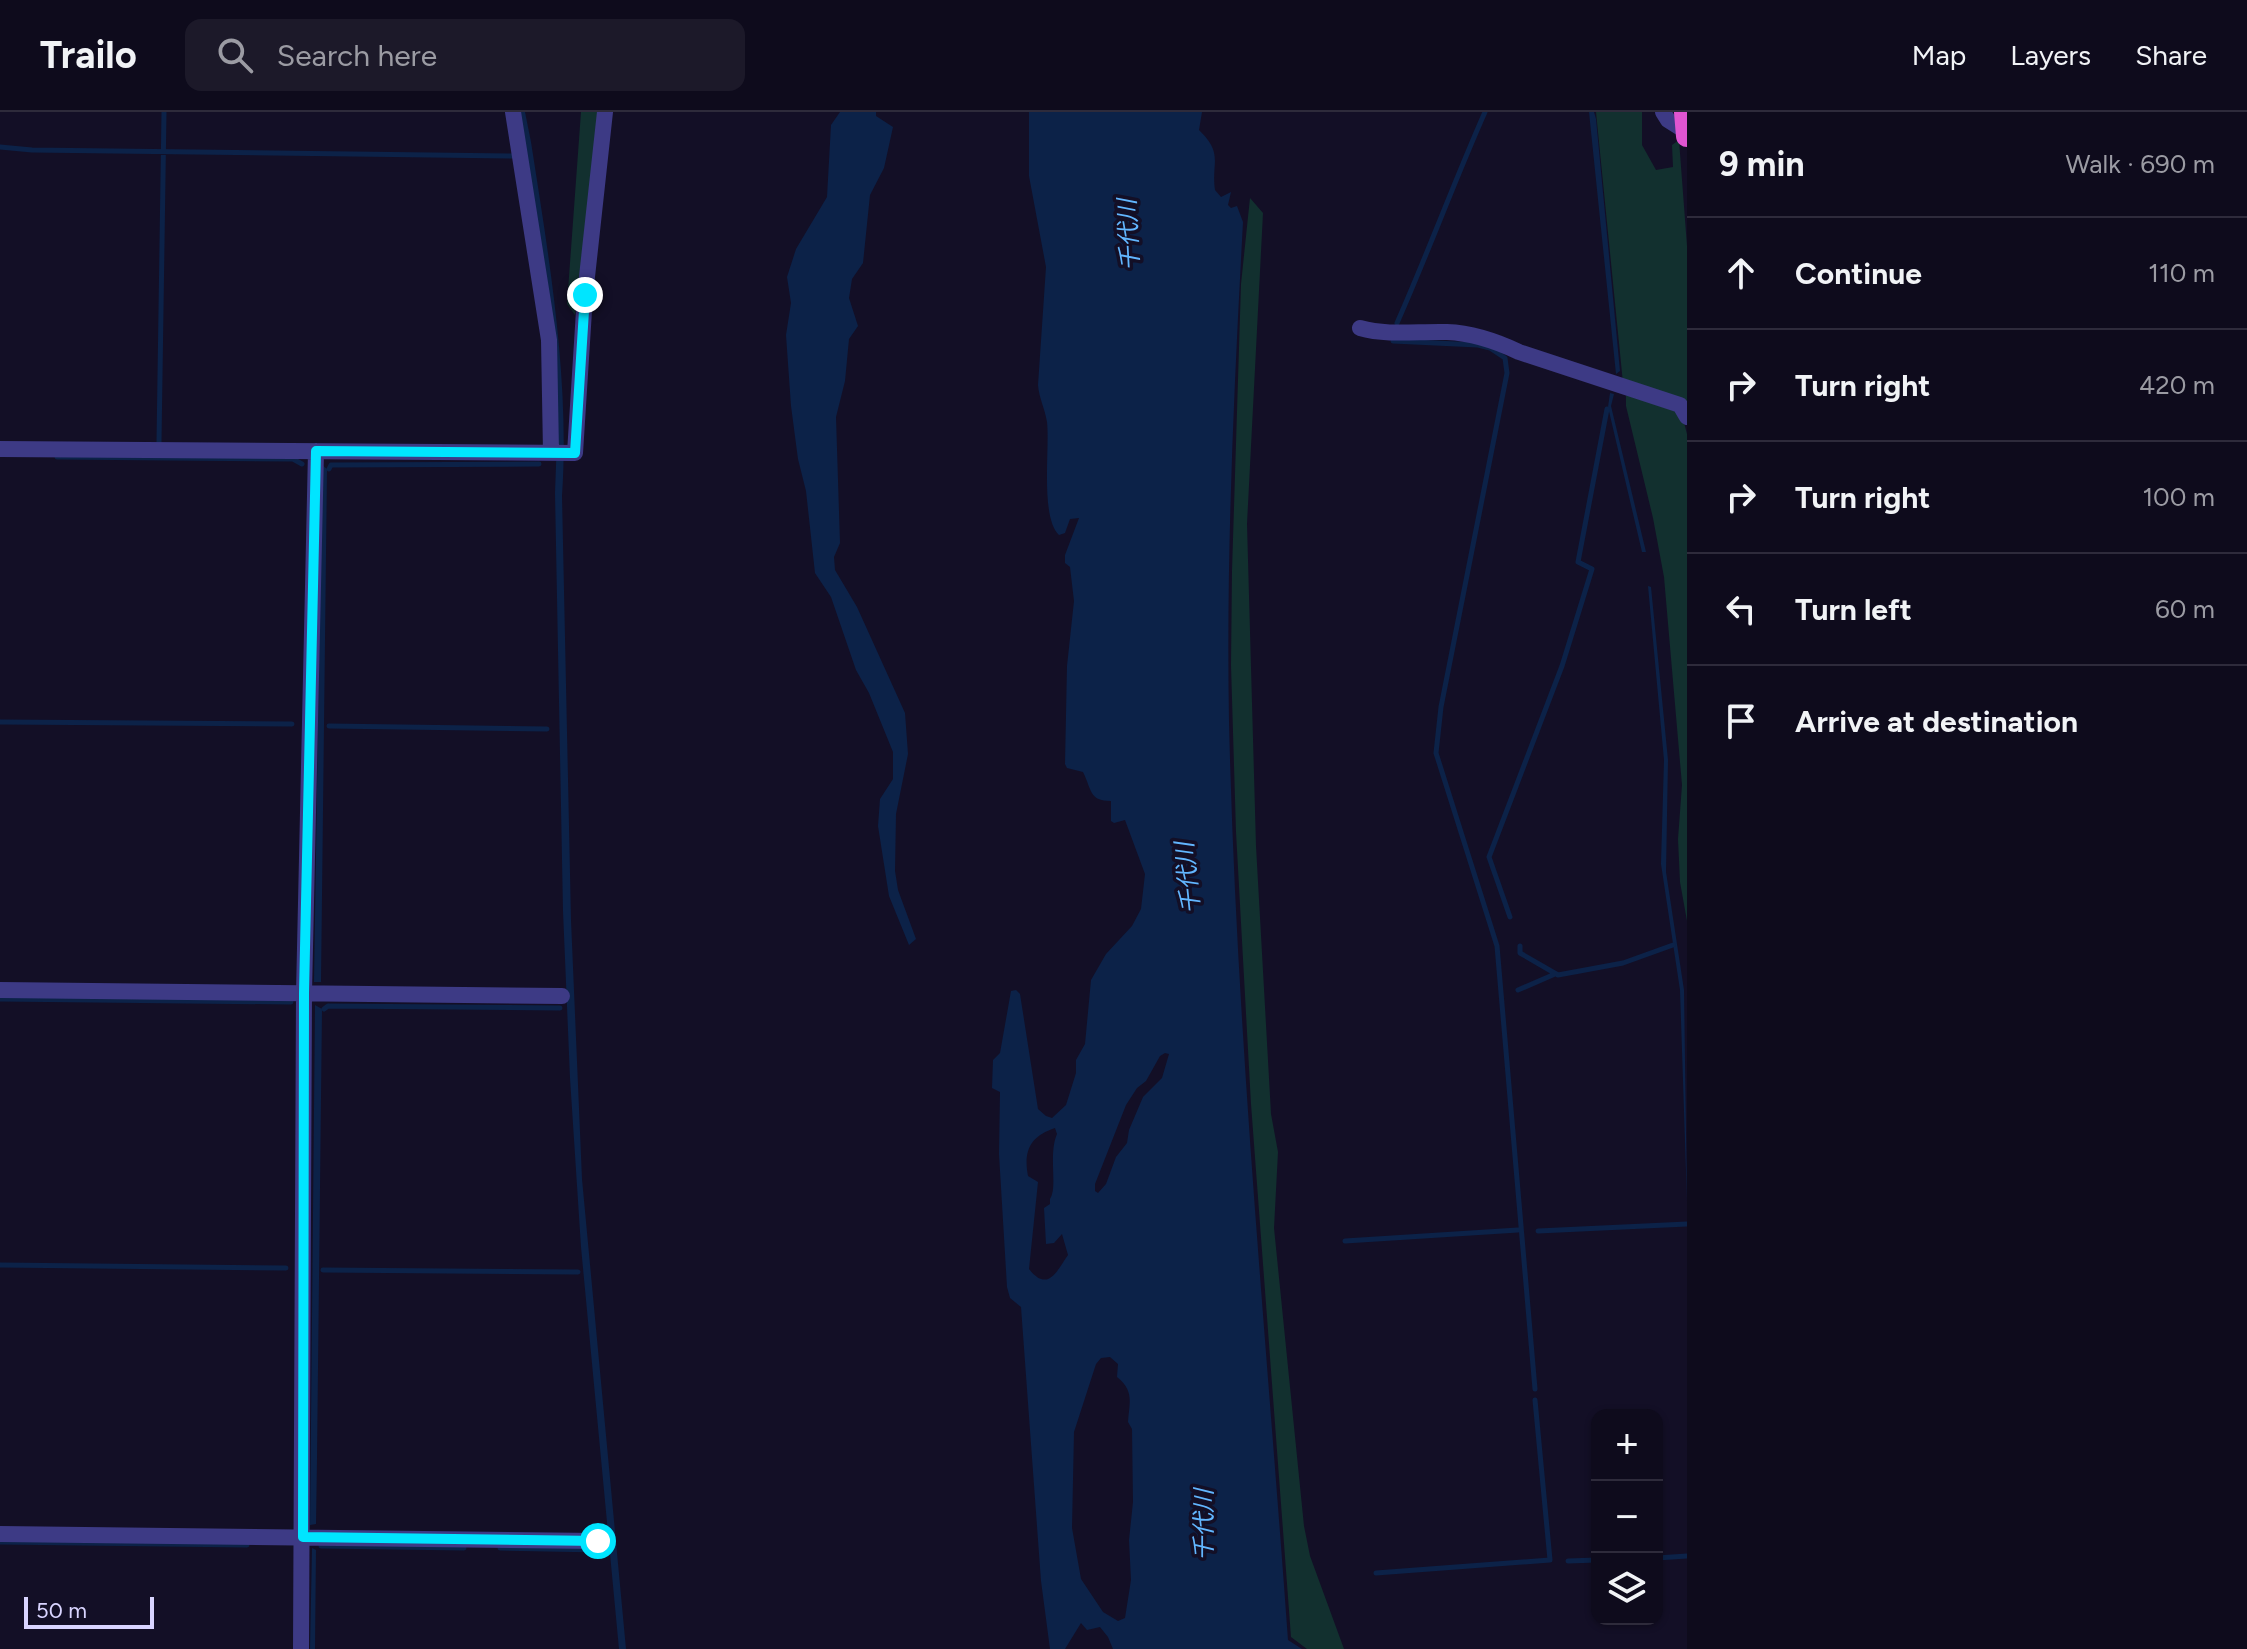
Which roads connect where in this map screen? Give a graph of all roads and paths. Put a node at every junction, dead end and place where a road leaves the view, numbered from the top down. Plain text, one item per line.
1 (513, 112) edge
2 (605, 112) edge
3 (1663, 112) edge
4 (1685, 112) edge
5 (1687, 134) edge
6 (1360, 328) dead end
7 (1687, 417) edge
8 (0, 449) edge
9 (316, 451) junction
10 (551, 452) junction
11 (0, 990) edge
12 (304, 993) junction
13 (562, 996) dead end
14 (0, 1534) edge
15 (303, 1537) junction
16 (598, 1541) dead end
17 (301, 1649) edge

1 - 10 street
2 - 10 street
3 - 5 street
4 - 5 highway
6 - 7 street
8 - 9 street
9 - 10 street
9 - 12 street
11 - 12 street
12 - 13 street
12 - 15 street
14 - 15 street
15 - 16 street
15 - 17 street

